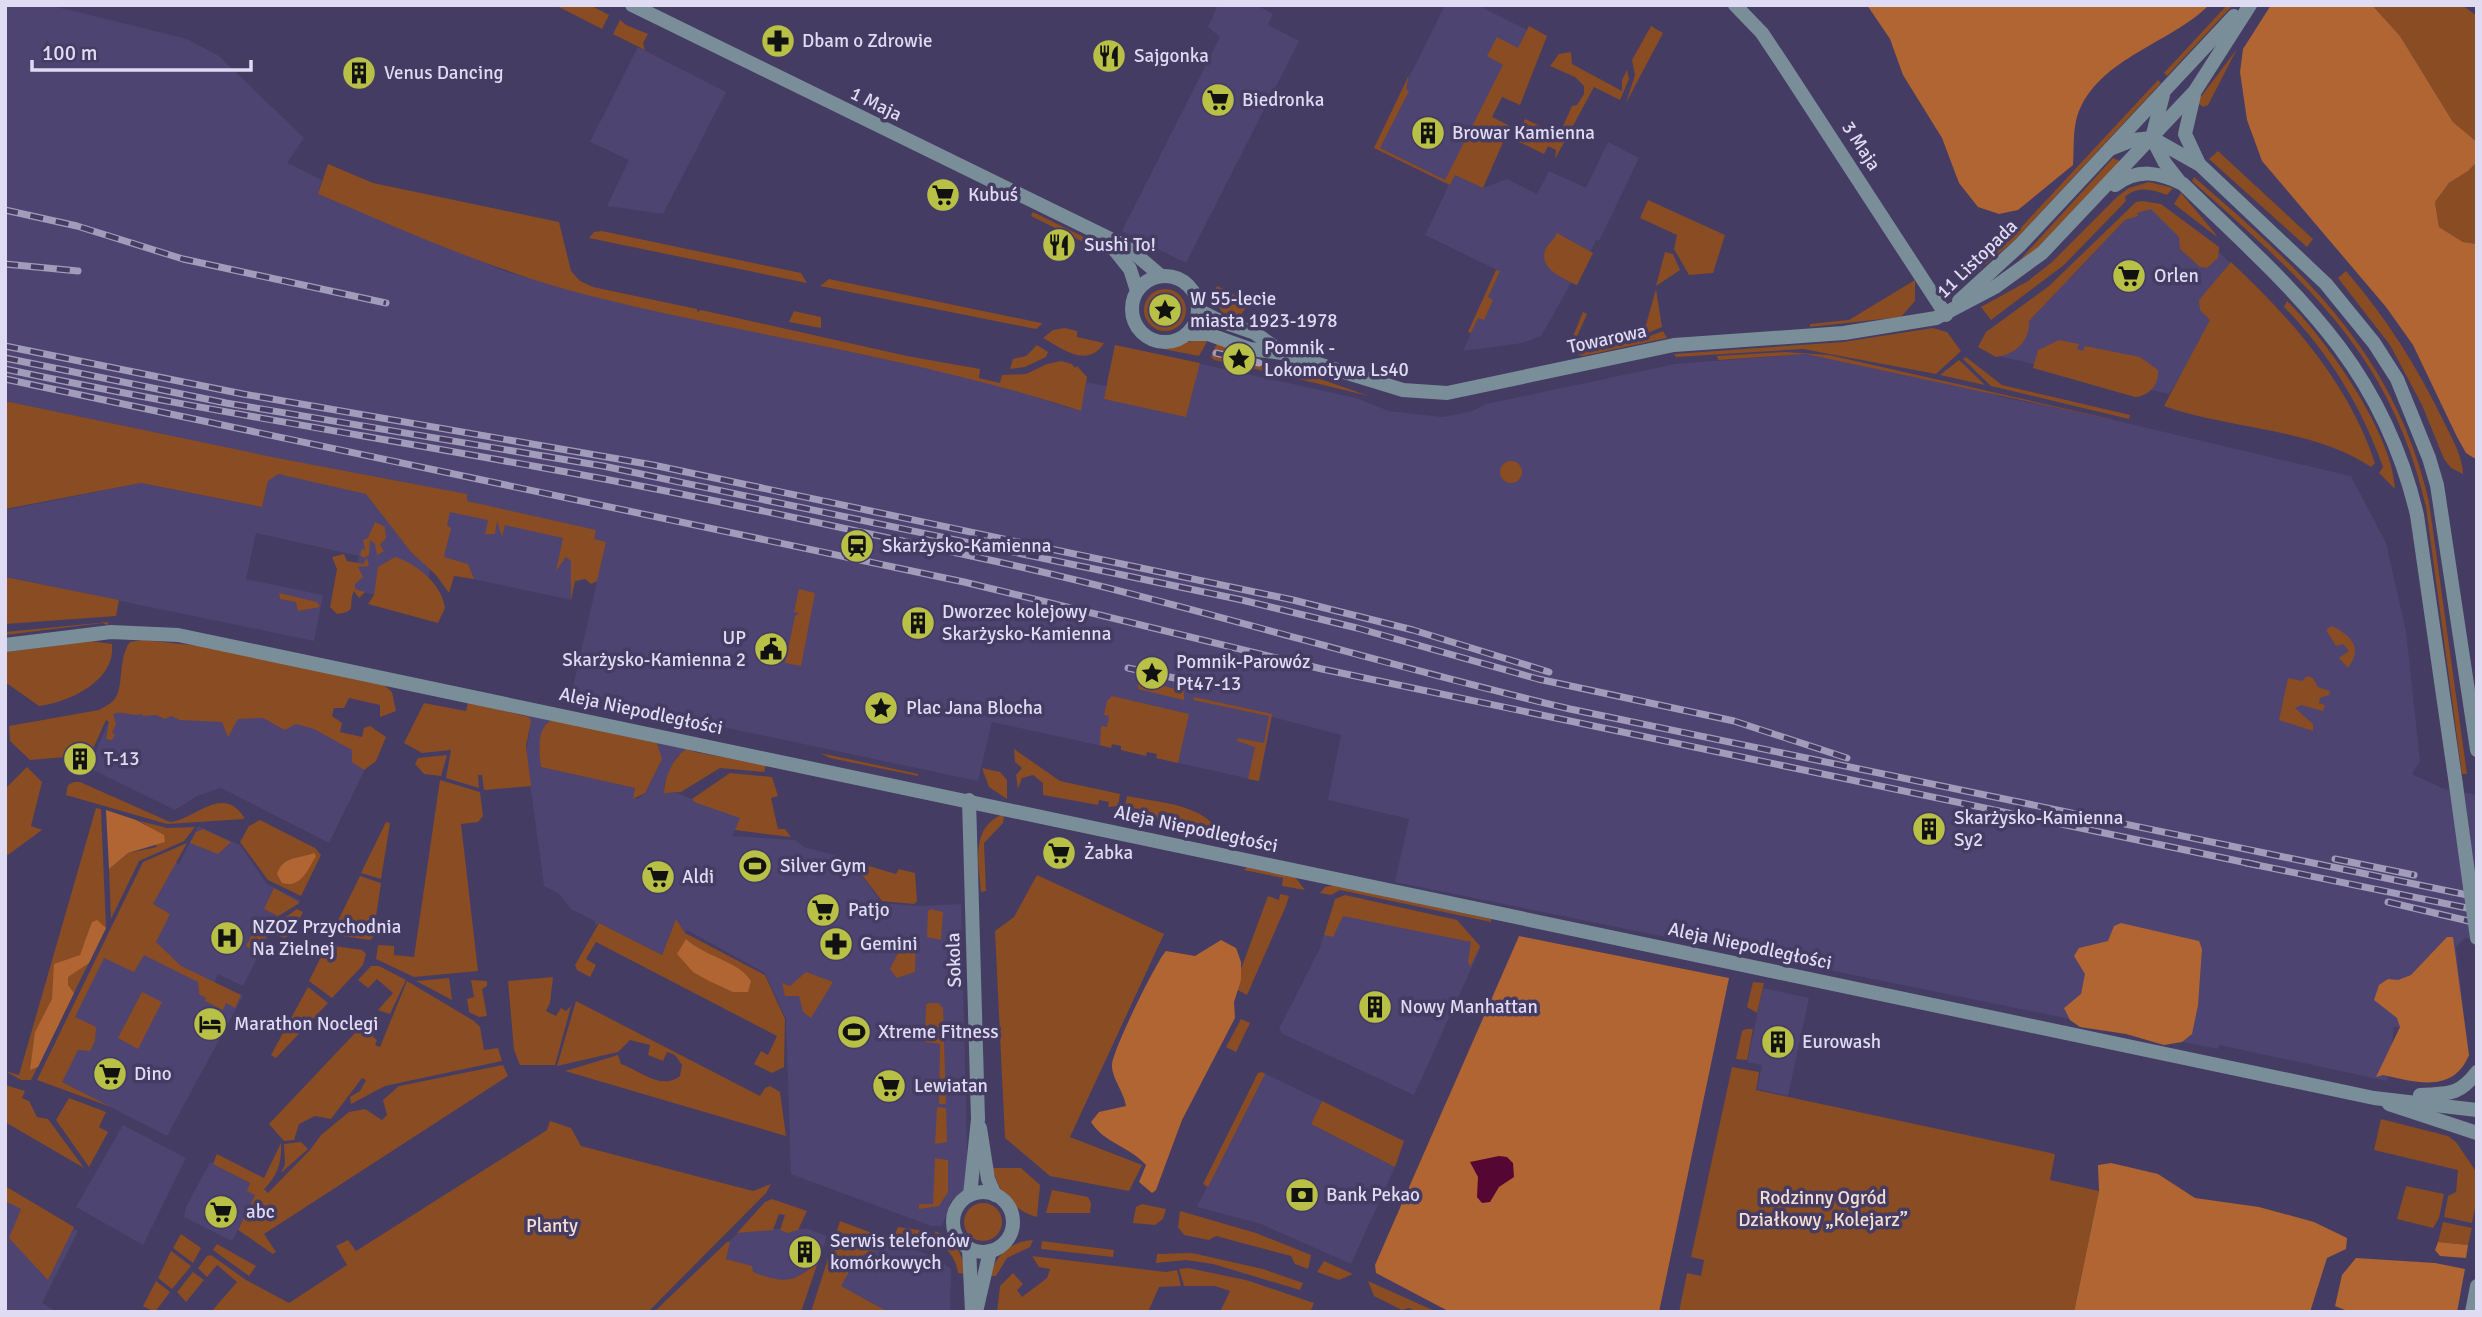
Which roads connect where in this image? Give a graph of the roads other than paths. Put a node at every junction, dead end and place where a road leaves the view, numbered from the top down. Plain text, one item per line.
1 (632, 5) edge
2 (1735, 5) edge
3 (2247, 5) edge
4 (2166, 89) junction
5 (2195, 91) junction
6 (2152, 138) junction
7 (2110, 149) junction
8 (2200, 165) junction
9 (2183, 184) junction
10 (2096, 198) junction
11 (1103, 237) junction
12 (1161, 276) junction
13 (1137, 291) junction
14 (1199, 310) junction
15 (1946, 315) junction
16 (1187, 334) junction
17 (1282, 353) junction
18 (5, 645) edge
19 (2477, 750) edge
20 (969, 800) junction
21 (2477, 938) edge
22 (2477, 1072) edge
23 (2374, 1098) junction
24 (2406, 1100) junction
25 (2477, 1110) edge
26 (978, 1119) junction
27 (2477, 1120) edge
28 (2477, 1132) edge
29 (970, 1195) junction
30 (995, 1195) junction
31 (969, 1248) junction
32 (990, 1251) junction
33 (2477, 1286) edge
34 (974, 1312) edge
35 (2472, 1312) edge

1 - 11 street, 1 Maja
2 - 15 street, 3 Maja
3 - 4 street, 11 Listopada
3 - 5 street, 11 Listopada
4 - 6 street
4 - 7 street, 11 Listopada
5 - 6 street, 11 Listopada
5 - 8 street
6 - 7 street
6 - 8 street
6 - 9 street
6 - 10 street, 11 Listopada
7 - 15 street, 11 Listopada
8 - 19 street
9 - 10 street
9 - 21 street, bridge
10 - 15 street, 11 Listopada
11 - 12 street, 1 Maja
11 - 13 street, 1 Maja
12 - 13 street
12 - 14 street
13 - 16 street
14 - 16 street
14 - 17 street, Towarowa
15 - 17 street, Towarowa
16 - 17 street, Towarowa
18 - 20 street, Aleja Niepodległości
20 - 23 street, Aleja Niepodległości
20 - 26 street, Sokola
22 - 24 street
23 - 24 street, Aleja Niepodległości
23 - 28 street, Aleja Niepodległości
24 - 25 street, Aleja Niepodległości
26 - 29 street, Sokola
26 - 30 street, Sokola
27 - 28 street
29 - 30 street
29 - 31 street
30 - 32 street
31 - 32 street
31 - 34 street
32 - 34 street
33 - 35 street

